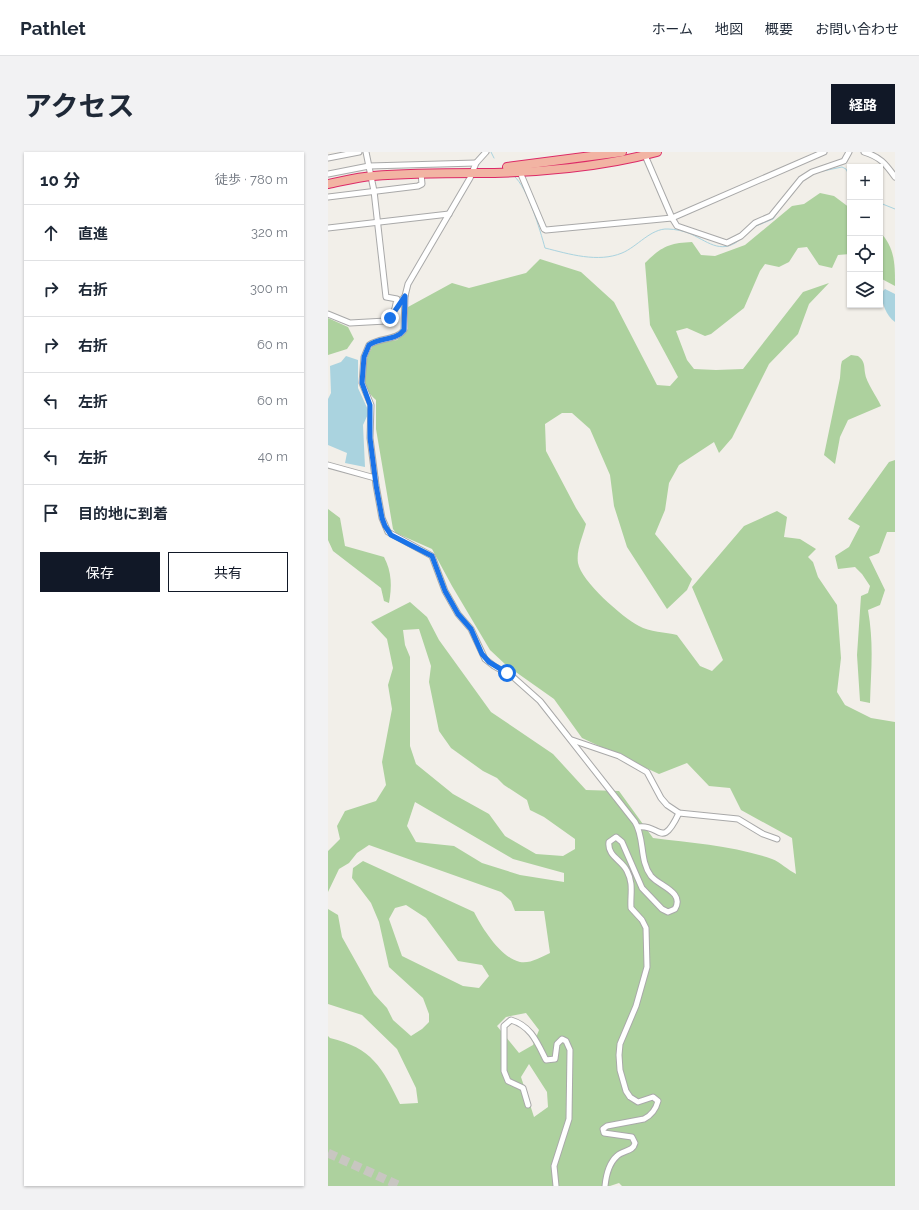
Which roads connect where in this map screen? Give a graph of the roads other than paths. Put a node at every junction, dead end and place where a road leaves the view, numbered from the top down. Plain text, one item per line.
1 (359, 152) edge
2 (366, 152) edge
3 (486, 152) edge
4 (622, 152) edge
5 (657, 152) edge
6 (824, 152) edge
7 (849, 152) edge
8 (864, 152) edge
9 (644, 154) edge
10 (328, 158) edge
11 (476, 163) junction
12 (369, 166) junction
13 (472, 172) junction
14 (520, 172) junction
15 (421, 173) junction
16 (328, 174) edge
17 (372, 176) junction
18 (895, 177) edge
19 (328, 184) edge
20 (374, 191) junction
21 (328, 197) edge
22 (449, 214) junction
23 (672, 218) junction
24 (378, 222) junction
25 (328, 228) edge
26 (405, 296) junction
27 (396, 308) junction
28 (328, 314) edge
29 (328, 465) edge
30 (375, 478) junction
31 (571, 740) junction
32 (679, 813) junction
33 (638, 827) junction
34 (777, 839) dead end
35 (528, 1105) dead end
36 (556, 1186) edge
37 (605, 1186) edge

1 - 10 street
2 - 12 street
3 - 11 street
4 - 13 highway
5 - 9 highway
6 - 23 street
7 - 23 street
8 - 18 street
9 - 14 highway
9 - 23 street
11 - 12 street
11 - 13 street
12 - 16 street
12 - 17 street
13 - 14 highway
13 - 15 highway
13 - 22 street
14 - 23 street
15 - 17 highway
15 - 20 street
17 - 19 highway
17 - 20 street
20 - 21 street
20 - 24 street
22 - 24 street
22 - 26 street
24 - 25 street
24 - 27 street
26 - 27 street
26 - 30 street
27 - 28 street
29 - 30 street
30 - 31 street
31 - 32 street
31 - 33 street
32 - 33 street
32 - 34 street
33 - 37 street
35 - 36 street

